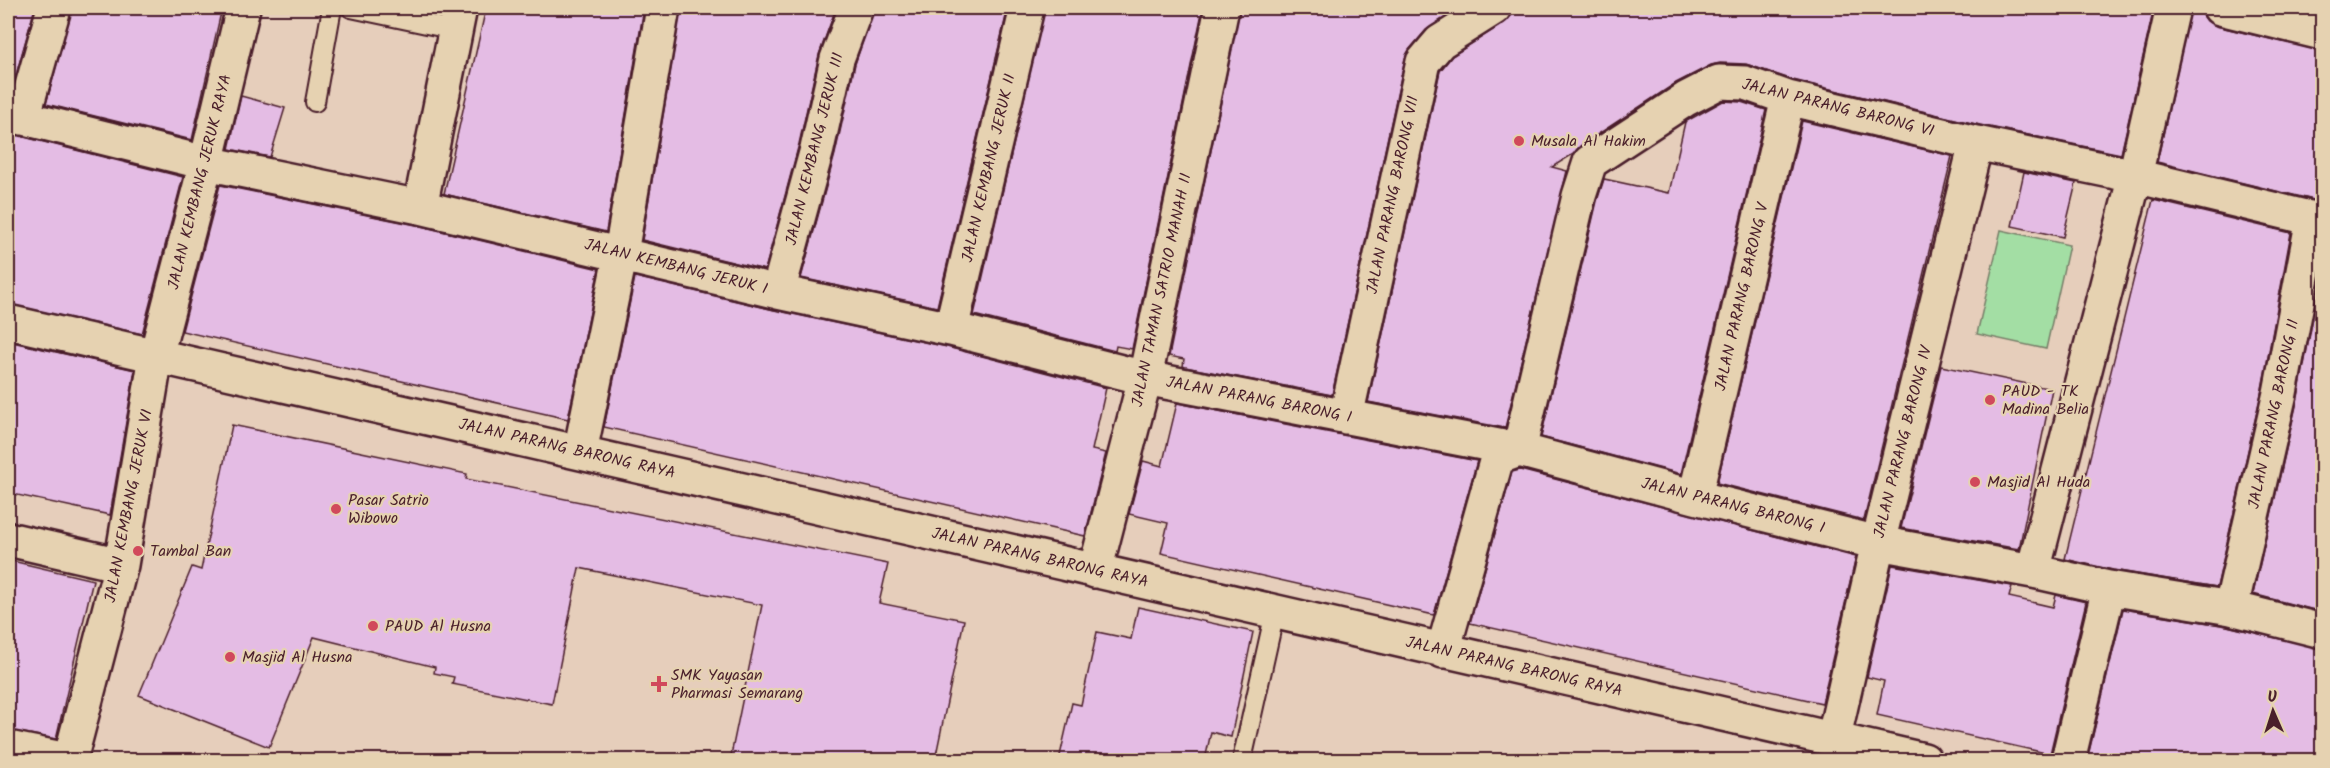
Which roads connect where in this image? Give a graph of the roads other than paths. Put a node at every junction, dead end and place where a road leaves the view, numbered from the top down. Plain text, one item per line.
1 (54, 8) edge
2 (243, 8) edge
3 (333, 8) edge
4 (351, 8) edge
5 (663, 8) edge
6 (856, 8) edge
7 (1027, 8) edge
8 (1222, 8) edge
9 (1494, 8) edge
10 (2174, 8) edge
11 (2220, 8) edge
12 (457, 19) edge
13 (2322, 33) edge
14 (1788, 98) junction
15 (315, 102) dead end
16 (15, 116) edge
17 (1976, 143) junction
18 (206, 163) junction
19 (2135, 176) junction
20 (420, 207) junction
21 (2318, 219) edge
22 (621, 253) junction
23 (778, 292) junction
24 (8, 322) edge
25 (951, 329) junction
26 (156, 356) junction
27 (1145, 378) junction
28 (1346, 417) junction
29 (1519, 450) junction
30 (580, 452) junction
31 (1695, 497) junction
32 (8, 539) edge
33 (1878, 543) junction
34 (121, 565) junction
35 (1095, 571) junction
36 (2033, 571) junction
37 (2109, 588) junction
38 (2231, 608) junction
39 (1275, 612) junction
40 (2322, 631) edge
41 (1443, 651) junction
42 (1833, 741) junction
43 (8, 748) edge
44 (69, 760) edge
45 (1242, 760) edge
46 (1924, 760) edge
47 (2068, 760) edge

1 - 16 street
2 - 18 street, JALAN KEMBANG JERUK RAYA
3 - 15 lane
4 - 12 lane
5 - 22 street
6 - 23 street, JALAN KEMBANG JERUK III
7 - 25 street, JALAN KEMBANG JERUK II
8 - 27 street, JALAN TAMAN SATRIO MANAH II
9 - 28 street, JALAN PARANG BARONG VII
10 - 19 street
11 - 13 street
12 - 20 street
14 - 17 street, JALAN PARANG BARONG VI
14 - 29 street, JALAN PARANG BARONG VI
14 - 31 street, JALAN PARANG BARONG V
16 - 18 street, JALAN KEMBANG JERUK I
17 - 19 street, JALAN PARANG BARONG VI
17 - 33 street, JALAN PARANG BARONG IV
18 - 20 street, JALAN KEMBANG JERUK I
18 - 26 street, JALAN KEMBANG JERUK RAYA
19 - 21 street, JALAN PARANG BARONG VI
19 - 36 street
20 - 22 street, JALAN KEMBANG JERUK I
21 - 38 street, JALAN PARANG BARONG II
22 - 23 street, JALAN KEMBANG JERUK I
22 - 30 street
23 - 25 street, JALAN KEMBANG JERUK I
24 - 26 street, JALAN PARANG BARONG RAYA
25 - 27 street, JALAN KEMBANG JERUK I
26 - 30 street, JALAN PARANG BARONG RAYA
26 - 34 street, JALAN KEMBANG JERUK VI
27 - 28 street, JALAN PARANG BARONG I
27 - 35 street, JALAN TAMAN SATRIO MANAH II
28 - 29 street, JALAN PARANG BARONG I
29 - 31 street, JALAN PARANG BARONG I
29 - 41 street
30 - 35 street, JALAN PARANG BARONG RAYA
31 - 33 street, JALAN PARANG BARONG I
32 - 34 street
33 - 36 street, JALAN PARANG BARONG I
33 - 42 street, JALAN PARANG BARONG IV
34 - 44 street, JALAN KEMBANG JERUK VI
35 - 39 street, JALAN PARANG BARONG RAYA
36 - 37 street, JALAN PARANG BARONG I
37 - 38 street, JALAN PARANG BARONG I
37 - 47 street
38 - 40 street, JALAN PARANG BARONG I
39 - 41 street, JALAN PARANG BARONG RAYA
39 - 45 lane
41 - 42 street, JALAN PARANG BARONG RAYA
42 - 46 street, JALAN PARANG BARONG RAYA
43 - 44 street

